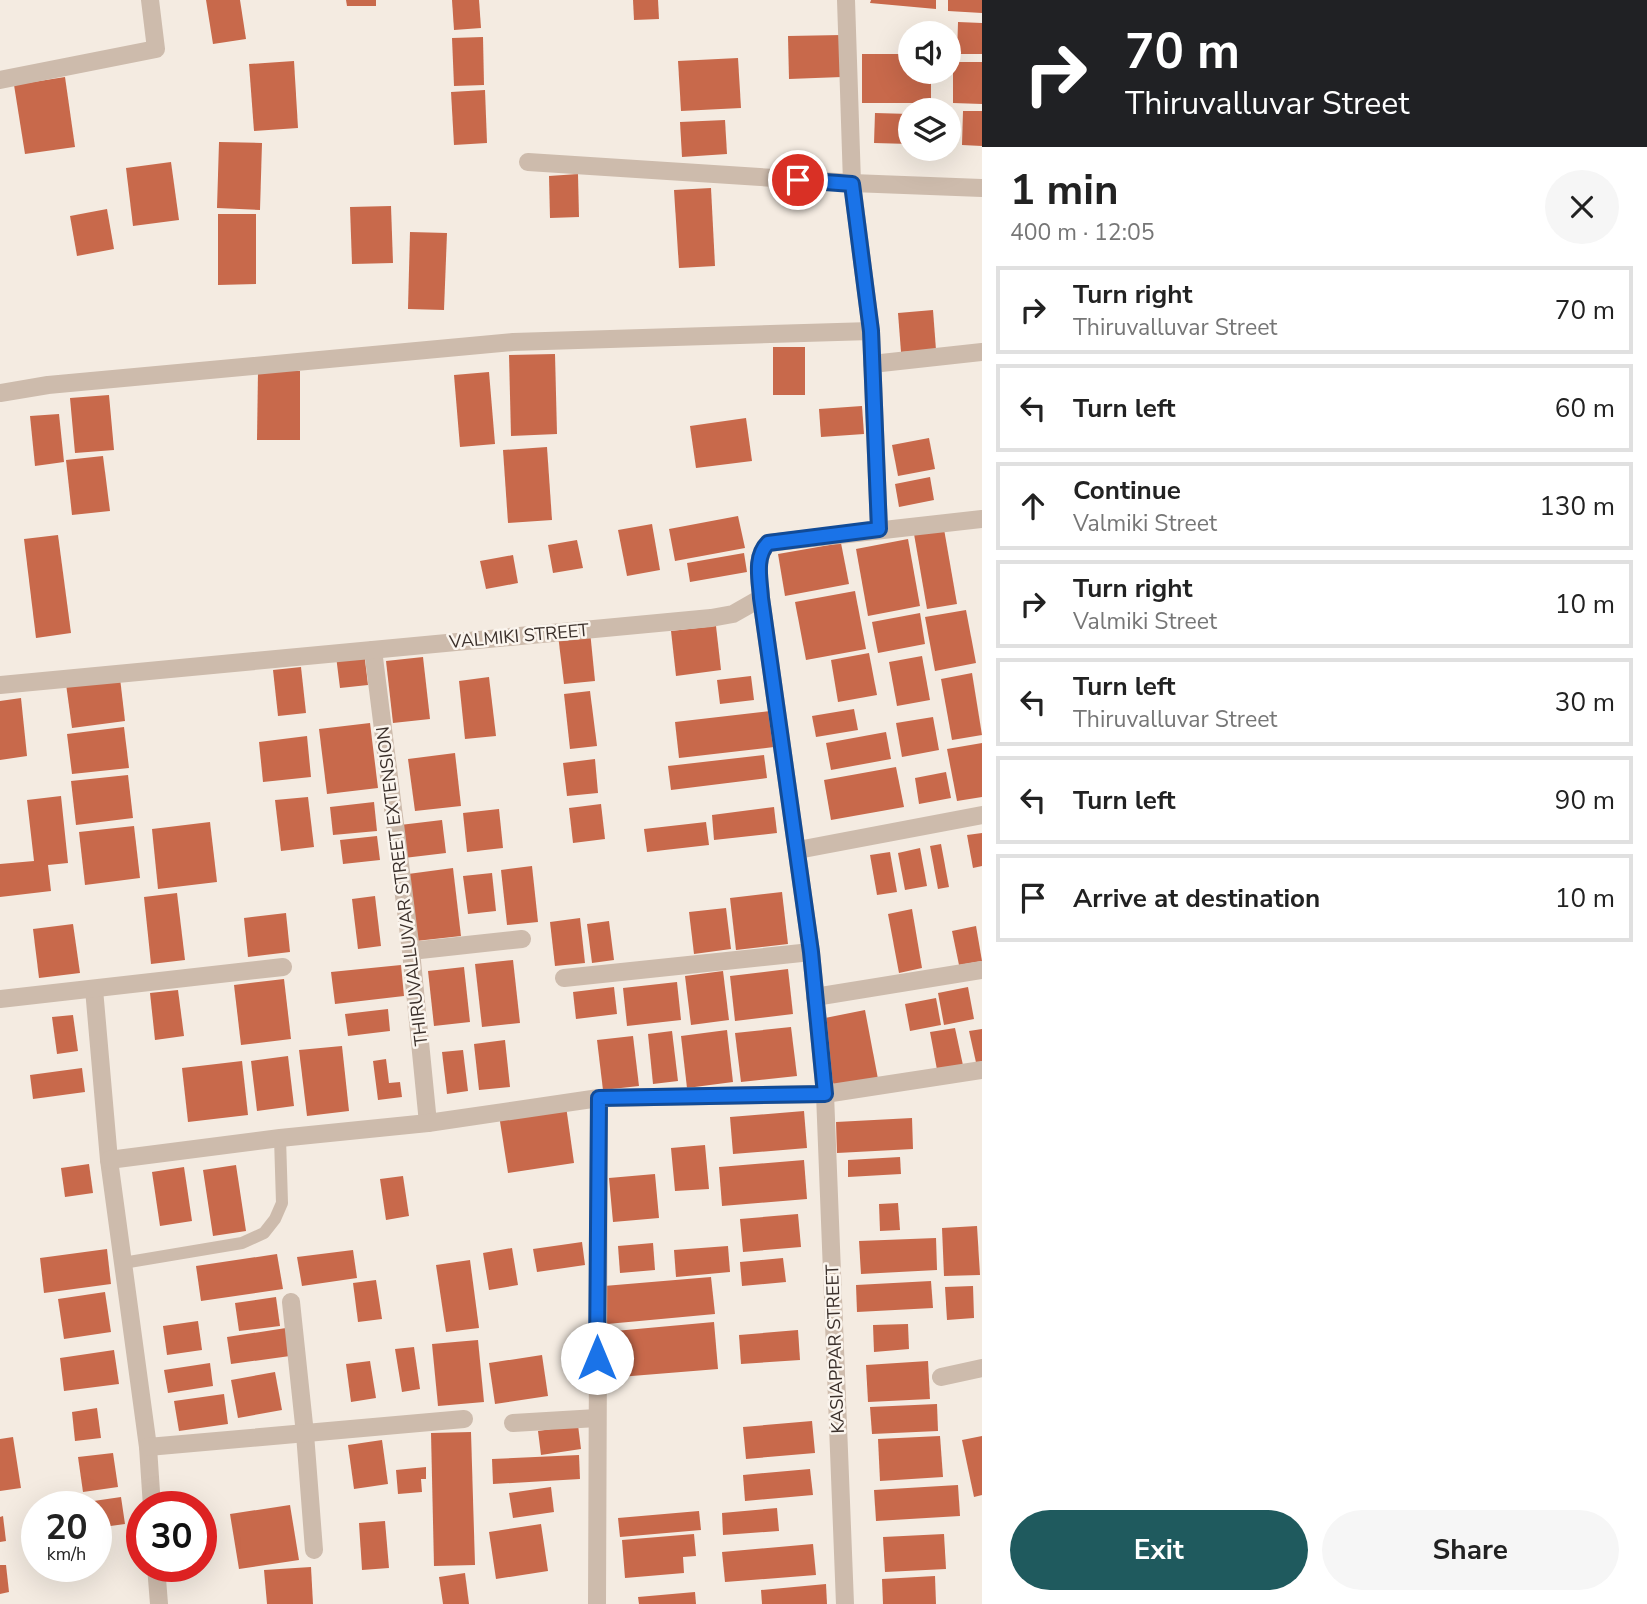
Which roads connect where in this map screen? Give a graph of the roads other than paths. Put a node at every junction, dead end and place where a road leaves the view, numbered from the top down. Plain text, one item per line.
1 (150, 0) edge
2 (846, 0) edge
3 (0, 80) edge
4 (527, 162) dead end
5 (852, 184) junction
6 (982, 188) edge
7 (871, 331) junction
8 (982, 352) edge
9 (872, 364) junction
10 (0, 393) edge
11 (982, 519) edge
12 (879, 529) junction
13 (761, 598) junction
14 (373, 650) junction
15 (0, 685) edge
16 (982, 815) edge
17 (798, 850) junction
18 (522, 939) dead end
19 (411, 951) junction
20 (811, 952) junction
21 (283, 967) dead end
22 (982, 971) edge
23 (564, 978) dead end
24 (94, 989) junction
25 (815, 997) junction
26 (0, 999) edge
27 (982, 1070) edge
28 (825, 1094) junction
29 (599, 1098) junction
30 (428, 1123) junction
31 (280, 1138) junction
32 (109, 1160) junction
33 (123, 1263) junction
34 (291, 1302) dead end
35 (982, 1368) edge
36 (941, 1377) dead end
37 (597, 1418) junction
38 (464, 1419) dead end
39 (513, 1423) dead end
40 (305, 1434) junction
41 (148, 1447) junction
42 (151, 1491) edge
43 (314, 1550) dead end
44 (157, 1582) edge
45 (159, 1604) edge
46 (597, 1604) edge
47 (845, 1604) edge

1 - 3 street
2 - 5 street
4 - 5 street
5 - 6 street
5 - 7 street
7 - 9 street
7 - 10 street
8 - 9 street
9 - 12 street
11 - 12 street
12 - 13 street
13 - 14 street, VALMIKI STREET
13 - 17 street, KASIAPPAR STREET
14 - 15 street, VALMIKI STREET
14 - 19 street, THIRUVALLUVAR STREET EXTENSION
16 - 17 street
17 - 20 street, KASIAPPAR STREET
18 - 19 street
19 - 30 street, THIRUVALLUVAR STREET EXTENSION
20 - 23 street
20 - 25 street, KASIAPPAR STREET
21 - 24 street
22 - 25 street
24 - 26 street
24 - 32 street
25 - 28 street, KASIAPPAR STREET
27 - 28 street
28 - 29 street
28 - 47 street, KASIAPPAR STREET
29 - 30 street
29 - 37 street
30 - 31 street
31 - 32 street
31 - 33 lane
32 - 33 street
33 - 41 street
34 - 40 street
35 - 36 street
37 - 39 street
37 - 46 street
38 - 40 street
40 - 41 street
40 - 43 street
41 - 42 street
44 - 45 street

